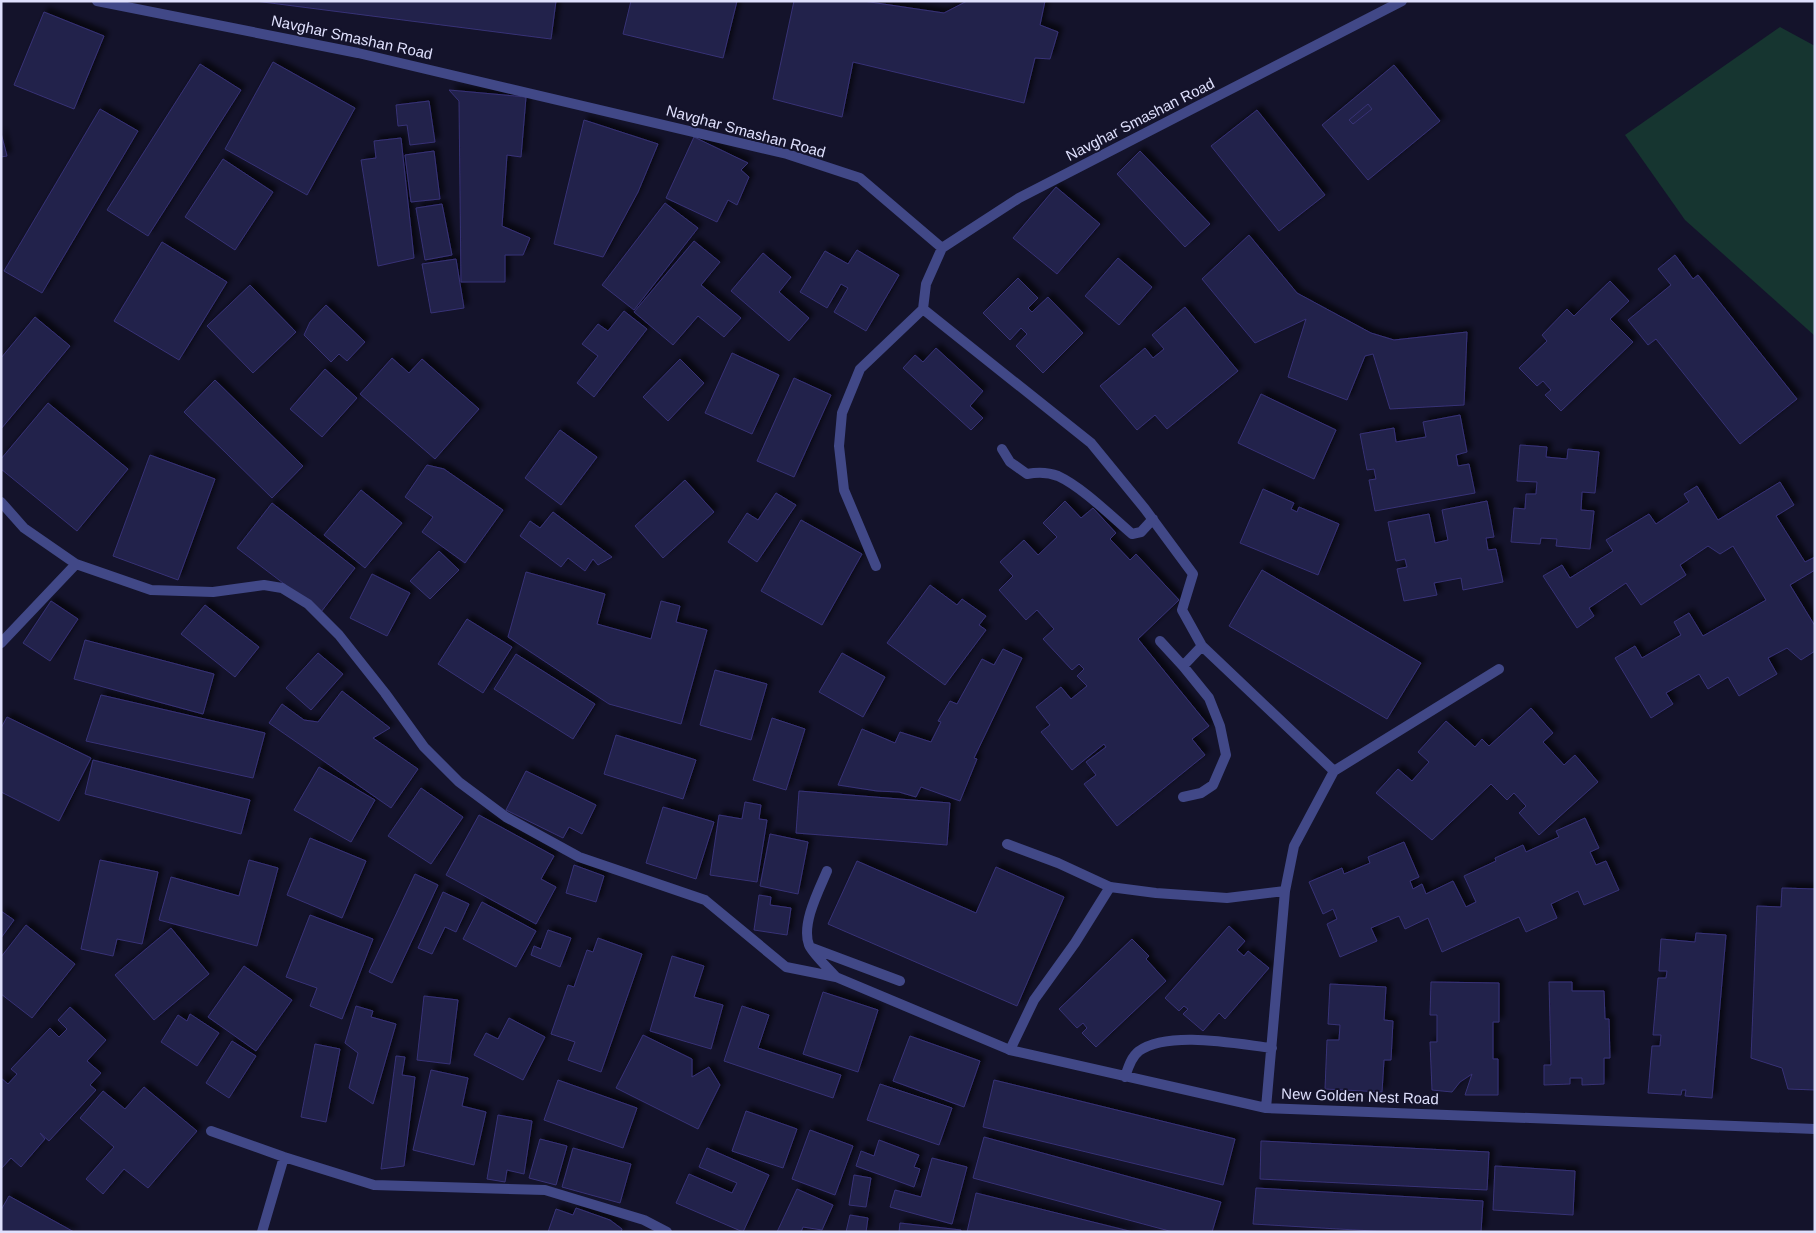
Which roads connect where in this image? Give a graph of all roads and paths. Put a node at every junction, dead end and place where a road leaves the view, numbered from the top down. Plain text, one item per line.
1 (97, 1) edge
2 (1402, 1) edge
3 (942, 248) junction
4 (923, 309) junction
5 (1002, 449) dead end
6 (1, 502) edge
7 (1153, 519) junction
8 (76, 564) junction
9 (876, 566) dead end
10 (1160, 641) dead end
11 (1, 644) edge
12 (1202, 646) junction
13 (1183, 666) junction
14 (1499, 670) dead end
15 (1334, 771) junction
16 (1183, 798) dead end
17 (1007, 844) dead end
18 (827, 871) dead end
19 (1110, 887) junction
20 (1285, 891) junction
21 (809, 946) junction
22 (836, 977) junction
23 (900, 981) dead end
24 (1272, 1048) junction
25 (1010, 1050) junction
26 (1125, 1077) junction
27 (1266, 1108) junction
28 (1815, 1129) edge
29 (211, 1131) dead end
30 (284, 1157) junction
31 (262, 1232) edge
32 (667, 1232) edge

1 - 3 street, Navghar Smashan Road
2 - 3 street, Navghar Smashan Road
3 - 4 street
4 - 7 street
4 - 9 street
5 - 7 street
6 - 8 street
7 - 12 street
8 - 11 street
8 - 22 street
10 - 13 street
12 - 13 street
12 - 15 street
13 - 16 street
14 - 15 street
15 - 20 street, New Golden Nest Road
17 - 19 street
18 - 21 street
19 - 20 street
19 - 25 street
20 - 24 street, New Golden Nest Road
21 - 22 street
21 - 23 street
22 - 25 street
24 - 26 street
24 - 27 street, New Golden Nest Road
25 - 26 street
26 - 27 street
27 - 28 street, New Golden Nest Road
29 - 30 street
30 - 31 street
30 - 32 street

